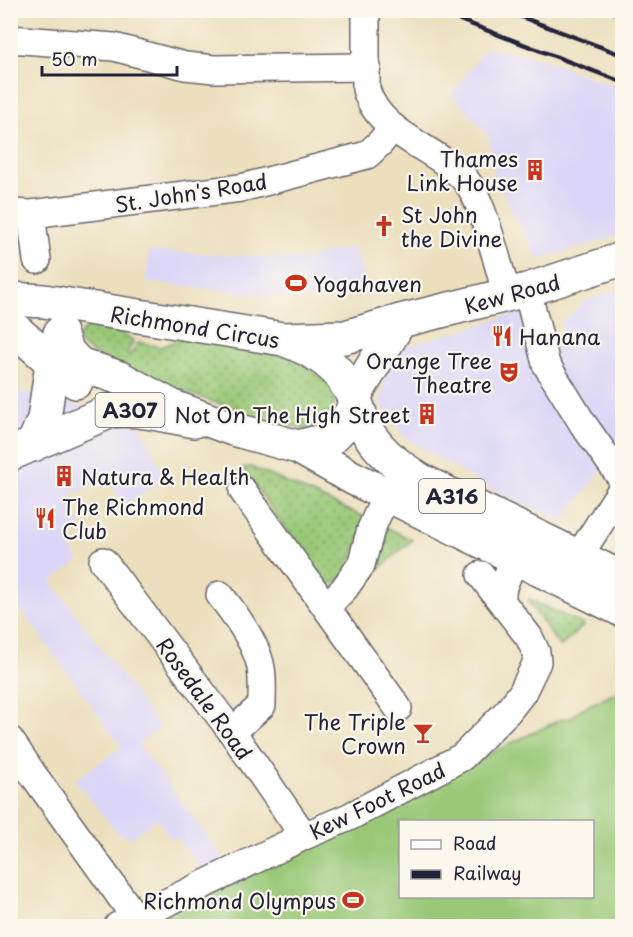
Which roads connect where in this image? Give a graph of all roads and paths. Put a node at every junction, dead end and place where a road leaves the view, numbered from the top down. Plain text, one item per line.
1 (366, 11) edge
2 (10, 39) edge
3 (367, 67) junction
4 (393, 127) junction
5 (21, 213) edge
6 (622, 259) edge
7 (37, 260) dead end
8 (517, 293) junction
9 (10, 299) edge
10 (84, 308) junction
11 (400, 321) junction
12 (10, 324) edge
13 (283, 339) junction
14 (56, 348) junction
15 (355, 400) junction
16 (233, 429) junction
17 (298, 447) junction
18 (22, 449) edge
19 (622, 479) edge
20 (622, 489) edge
21 (243, 491) dead end
22 (387, 493) junction
23 (515, 556) junction
24 (578, 557) junction
25 (103, 561) dead end
26 (481, 575) dead end
27 (622, 578) edge
28 (220, 595) dead end
29 (501, 601) junction
30 (326, 607) junction
31 (622, 610) edge
32 (398, 708) dead end
33 (232, 732) junction
34 (10, 740) edge
35 (304, 836) junction
36 (127, 922) edge

1 - 3 street
2 - 3 street
3 - 4 street
4 - 5 street, St. John's Road
4 - 8 street
5 - 7 street
6 - 8 main road, Kew Road
8 - 11 main road, Kew Road
8 - 19 street
9 - 10 main road, A316
10 - 13 main road, Richmond Circus / A316
10 - 14 main road, Richmond Circus
11 - 13 main road, Kew Road
11 - 15 main road
12 - 14 main road, A316
13 - 15 main road, Richmond Circus / A316
14 - 16 main road, A316
14 - 18 main road, A307
15 - 17 main road, A316
15 - 24 main road, A316
16 - 17 main road, A316
16 - 18 main road, A307
17 - 22 main road, A316
20 - 24 street
21 - 30 street
22 - 23 main road, A316
22 - 30 street
23 - 29 street
23 - 31 main road, A316
24 - 27 main road, A316
25 - 33 street, Rosedale Road
26 - 29 street
28 - 33 street
29 - 35 street, Kew Foot Road
30 - 32 street
33 - 35 street, Rosedale Road
34 - 36 street
35 - 36 street, Kew Foot Road

